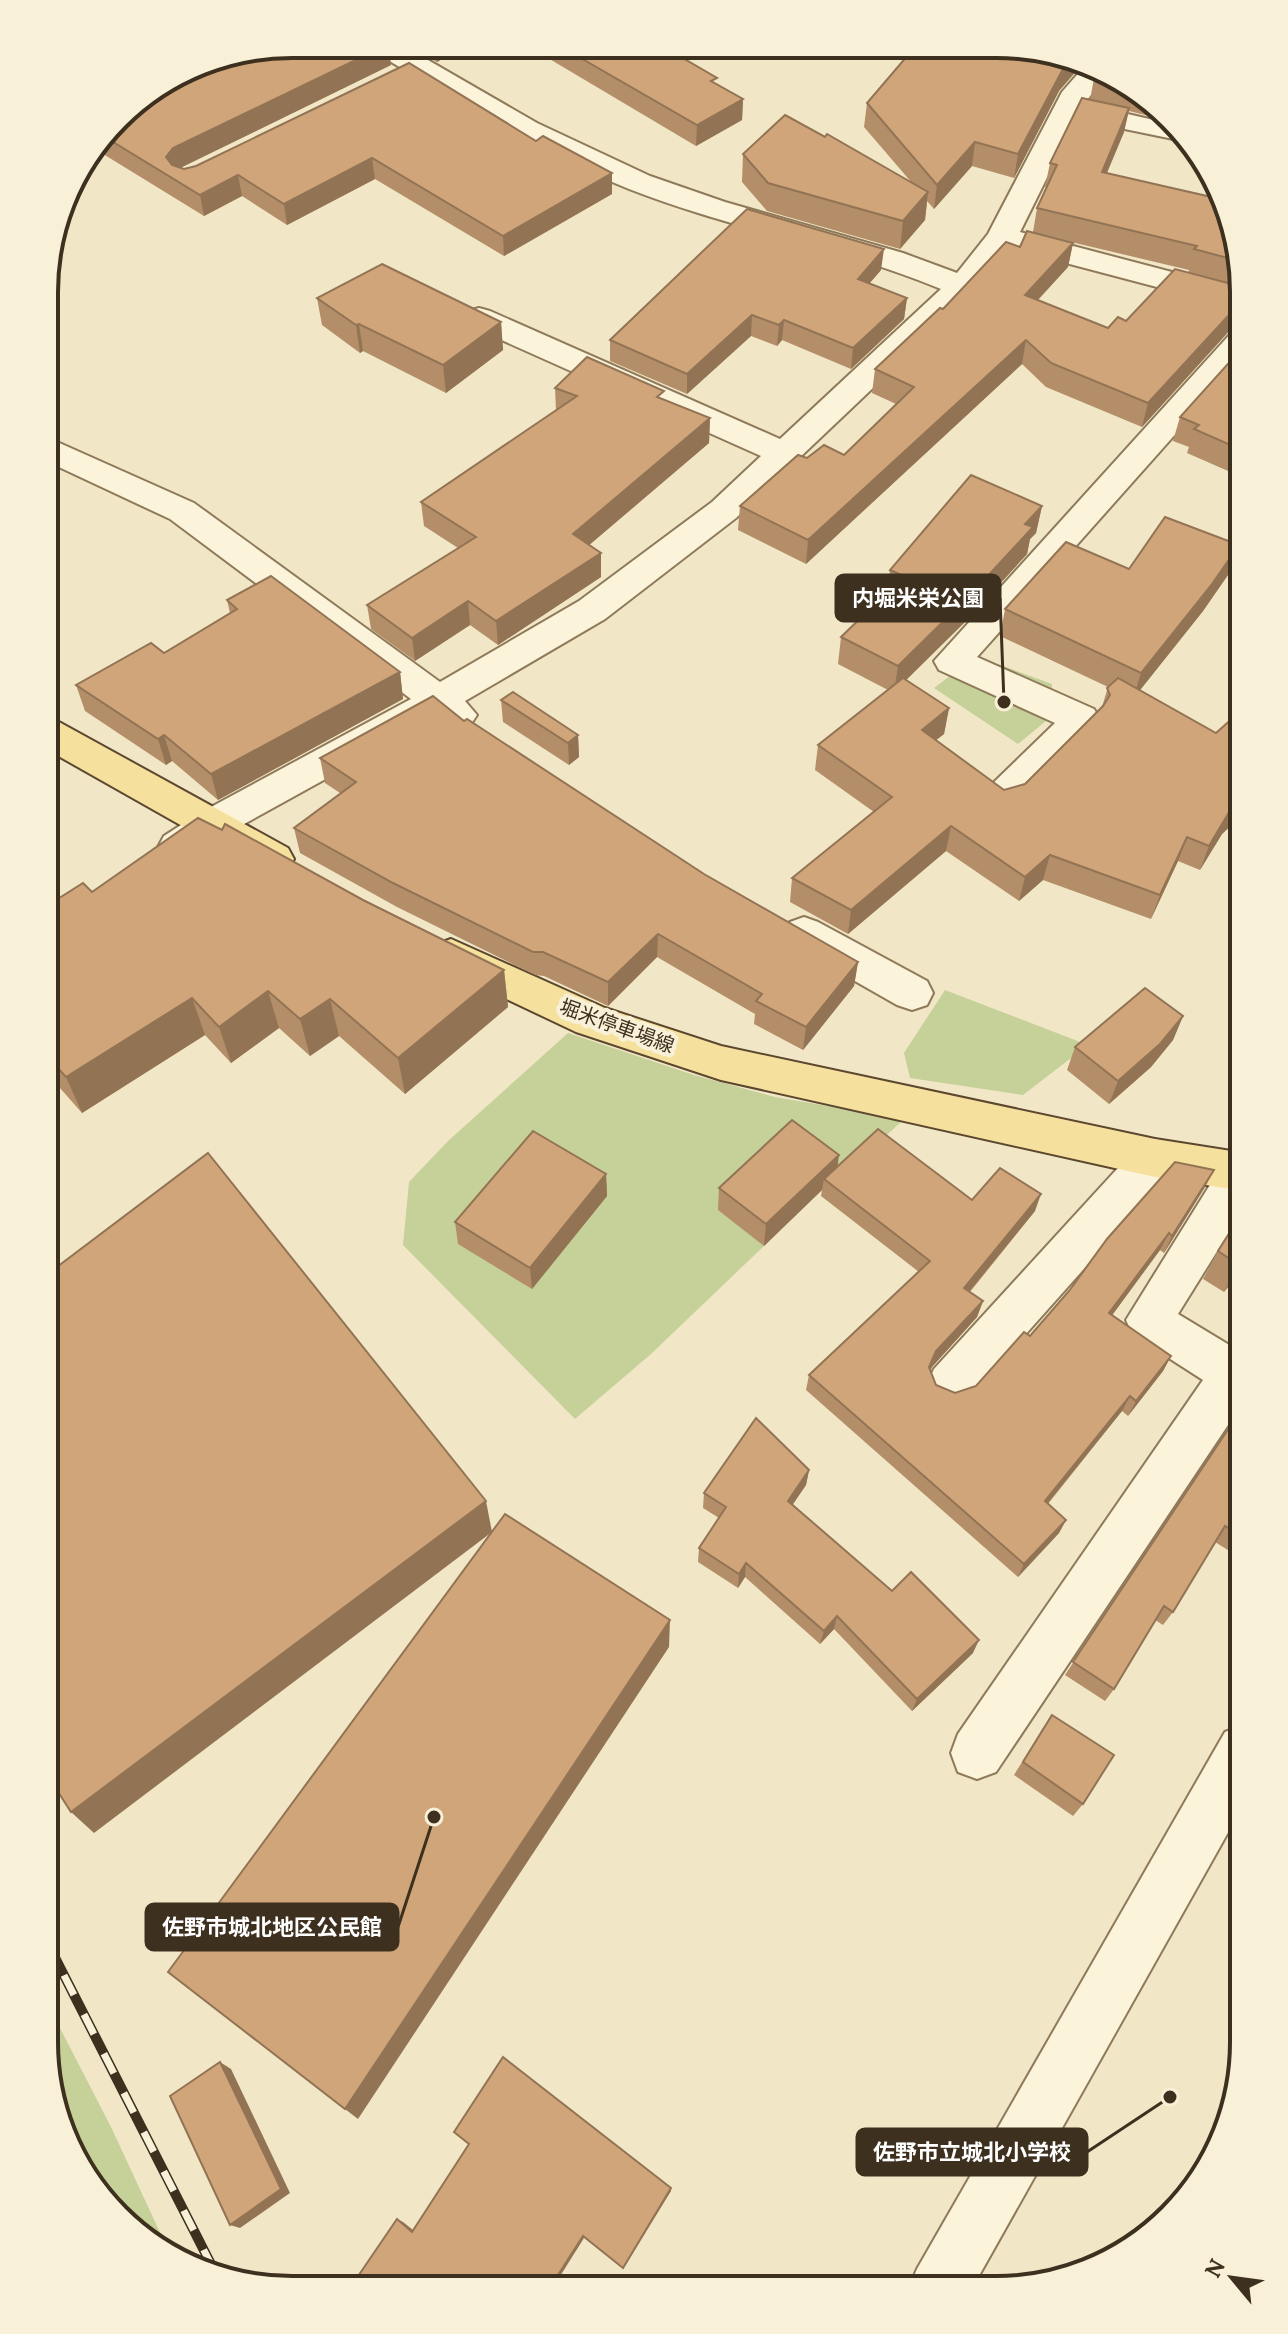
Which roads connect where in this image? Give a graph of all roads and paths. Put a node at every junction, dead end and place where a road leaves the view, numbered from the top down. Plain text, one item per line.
1 (405, 58) edge
2 (418, 66) junction
3 (1089, 78) edge
4 (389, 80) edge
5 (1068, 109) junction
6 (1165, 131) edge
7 (1002, 237) junction
8 (962, 286) junction
9 (1230, 297) edge
10 (479, 318) edge
11 (1230, 354) edge
12 (784, 453) junction
13 (58, 454) edge
14 (437, 701) junction
15 (488, 734) edge
16 (58, 739) edge
17 (1003, 797) edge
18 (212, 824) junction
19 (147, 868) edge
20 (306, 877) edge
21 (774, 916) edge
22 (414, 936) edge
23 (912, 993) dead end
24 (1155, 1158) junction
25 (1230, 1170) edge
26 (1229, 1193) edge
27 (1229, 1371) edge
28 (951, 1384) dead end
29 (1229, 1391) edge
30 (977, 1753) dead end
31 (1229, 1777) edge
32 (946, 2276) edge

1 - 2 street
2 - 4 street
2 - 8 street
3 - 5 street
5 - 6 street
5 - 7 street
7 - 8 street
7 - 9 street
8 - 12 street
10 - 12 street
11 - 17 street
12 - 14 street
13 - 14 street
14 - 15 street
14 - 18 street
16 - 18 main road
18 - 19 street
18 - 20 main road
21 - 23 street
22 - 24 main road, 堀米停車場線
24 - 25 main road, 堀米停車場線
24 - 28 street
26 - 27 street
29 - 30 street
31 - 32 street

